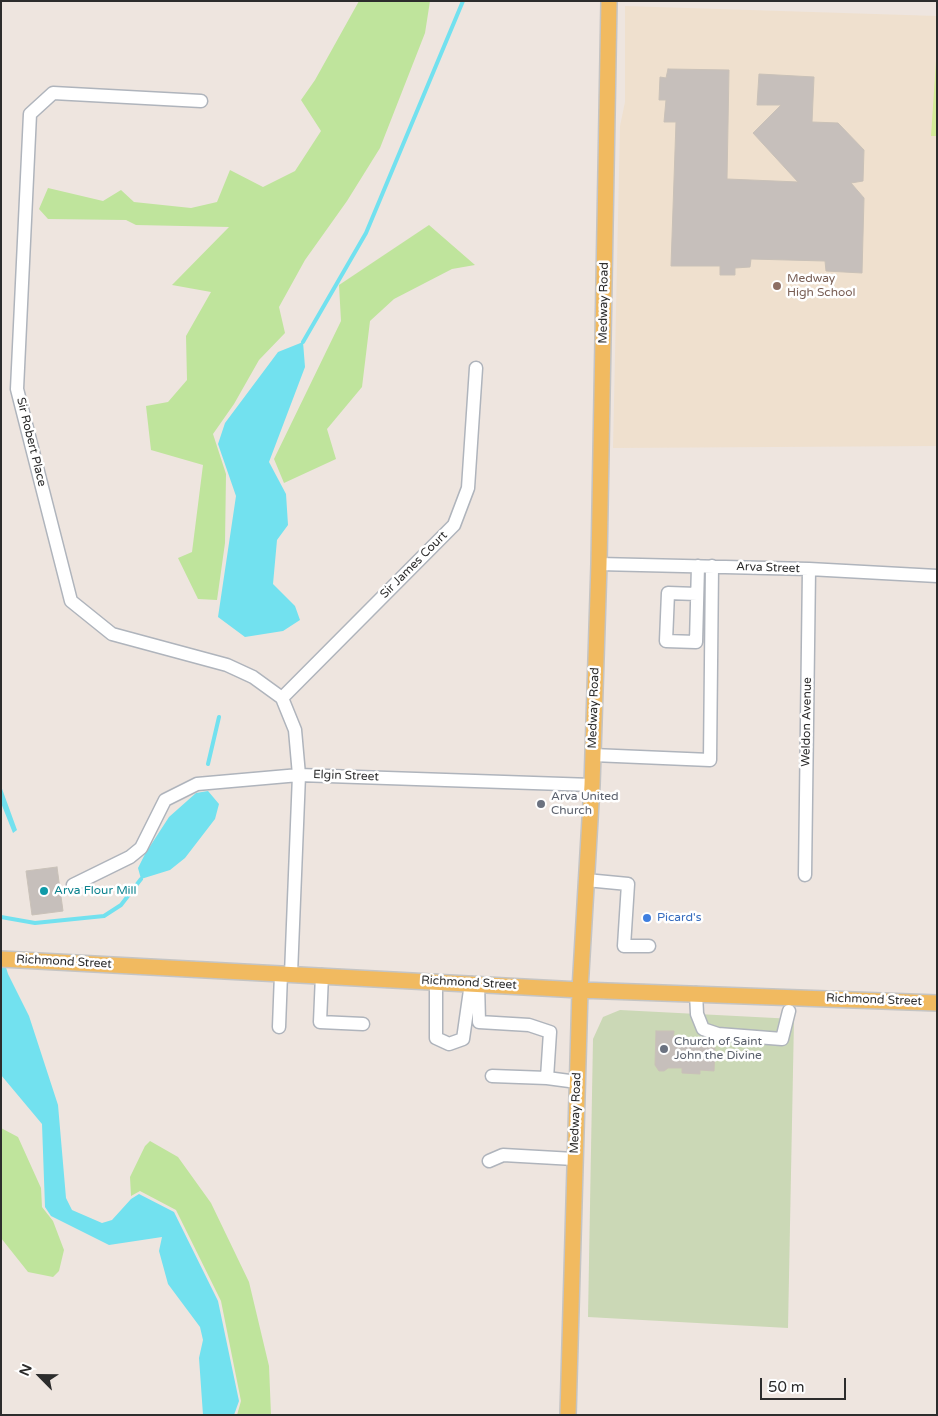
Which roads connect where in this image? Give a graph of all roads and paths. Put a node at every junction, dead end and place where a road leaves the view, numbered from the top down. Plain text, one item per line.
1 (609, 1) edge
2 (201, 101) dead end
3 (476, 368) dead end
4 (599, 564) junction
5 (698, 566) junction
6 (712, 566) junction
7 (809, 569) junction
8 (937, 576) edge
9 (697, 594) dead end
10 (282, 698) junction
11 (593, 755) junction
12 (299, 775) junction
13 (592, 785) junction
14 (805, 875) dead end
15 (586, 880) junction
16 (73, 885) dead end
17 (648, 946) dead end
18 (1, 959) edge
19 (286, 974) junction
20 (322, 975) junction
21 (436, 981) junction
22 (475, 983) junction
23 (580, 990) junction
24 (696, 993) junction
25 (937, 1003) edge
26 (789, 1011) dead end
27 (363, 1024) dead end
28 (279, 1027) dead end
29 (492, 1076) dead end
30 (547, 1078) junction
31 (577, 1082) junction
32 (574, 1159) junction
33 (489, 1161) dead end
34 (568, 1415) edge

1 - 4 main road, Medway Road
2 - 10 street, Sir Robert Place
3 - 10 street, Sir James Court
4 - 5 street, Arva Street
4 - 11 main road, Medway Road
5 - 6 street, Arva Street
5 - 9 street
6 - 7 street, Arva Street
6 - 11 street
7 - 8 street, Arva Street
7 - 14 street, Weldon Avenue
10 - 12 street
11 - 13 main road, Medway Road
12 - 13 street, Elgin Street
12 - 16 street
12 - 19 street, Elgin Street
13 - 15 main road, Medway Road
15 - 17 street
15 - 23 main road, Medway Road
18 - 19 main road, Richmond Street
19 - 20 main road, Richmond Street
19 - 28 street, Elgin Street
20 - 21 main road, Richmond Street
20 - 27 street
21 - 22 main road, Richmond Street
21 - 22 street
22 - 23 main road, Richmond Street
22 - 30 street
23 - 24 main road, Richmond Street
23 - 31 main road, Medway Road
24 - 25 main road, Richmond Street
24 - 26 street
29 - 30 street
30 - 31 street
31 - 32 main road, Medway Road
32 - 33 street
32 - 34 main road, Medway Road

